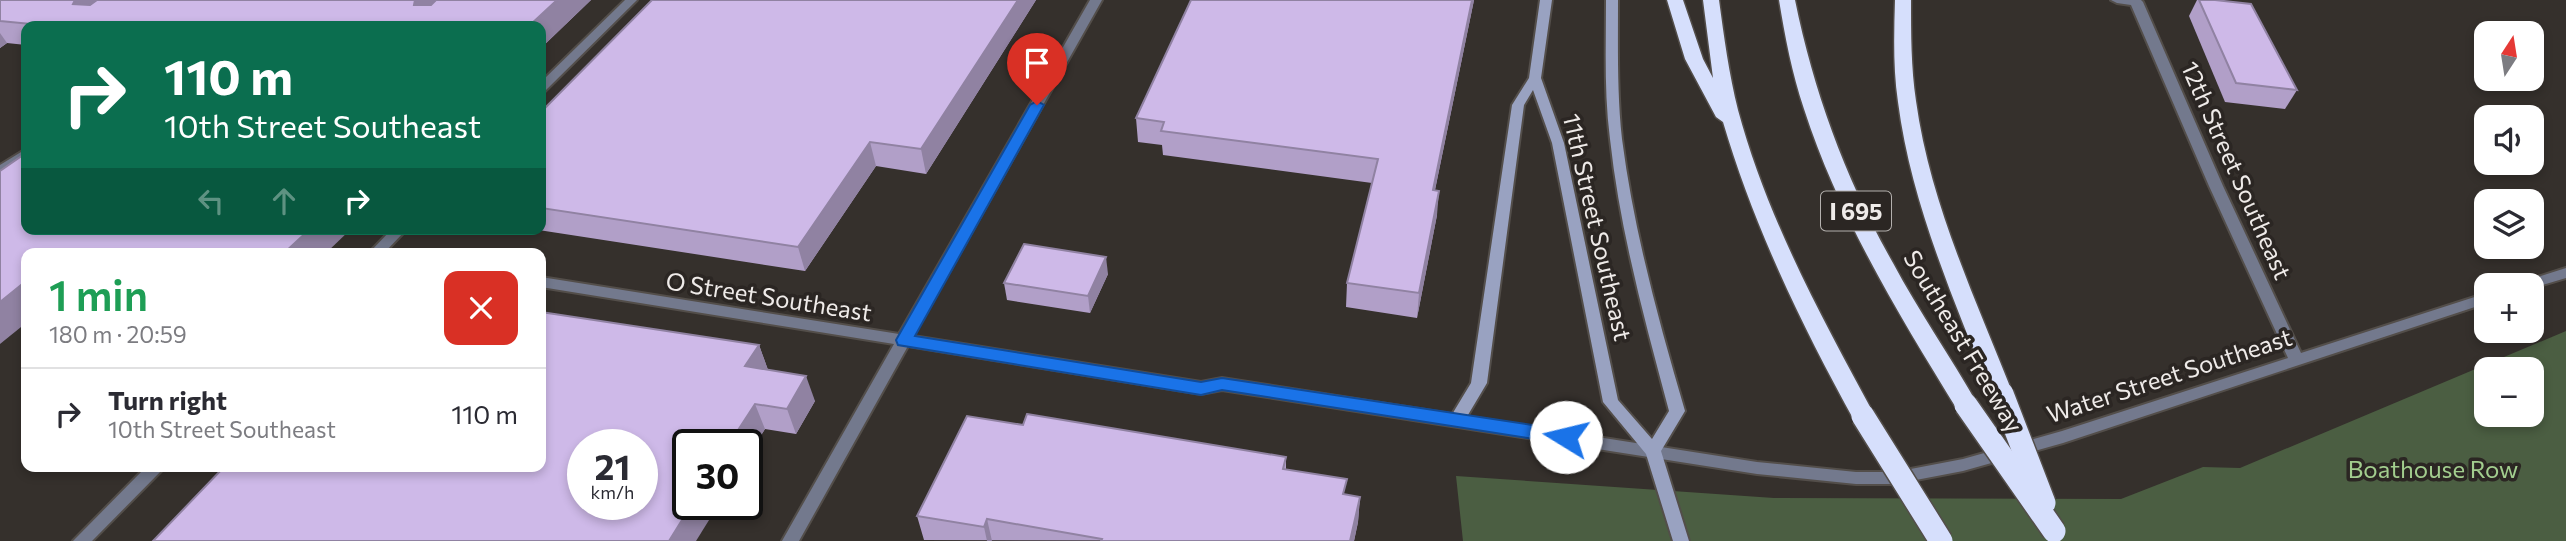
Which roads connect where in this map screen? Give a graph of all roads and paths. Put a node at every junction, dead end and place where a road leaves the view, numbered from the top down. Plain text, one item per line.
1 (631, 0) edge
2 (1096, 0) edge
3 (1546, 0) edge
4 (1612, 0) edge
5 (1675, 0) edge
6 (1711, 0) edge
7 (1787, 0) edge
8 (1903, 0) edge
9 (2118, 0) edge
10 (2136, 1) edge
11 (546, 76) edge
12 (1535, 78) junction
13 (1739, 141) junction
14 (21, 156) edge
15 (0, 170) edge
16 (394, 235) edge
17 (381, 248) edge
18 (2566, 273) edge
19 (2544, 280) edge
20 (546, 283) edge
21 (2474, 302) edge
22 (904, 340) junction
23 (2296, 359) junction
24 (1456, 421) junction
25 (1653, 451) junction
26 (152, 472) edge
27 (2058, 536) edge
28 (81, 541) edge
29 (790, 541) edge
30 (1681, 541) edge
31 (1941, 541) edge

1 - 11 street
2 - 22 street
3 - 12 main road, 11th Street Southeast
4 - 25 main road, 11th Street Southeast
5 - 13 highway
6 - 13 highway
7 - 27 highway, Southeast Freeway / I 695, bridge
8 - 27 highway, bridge
9 - 10 street
10 - 23 street, 12th Street Southeast
12 - 24 main road
12 - 25 main road, 11th Street Southeast
13 - 31 highway, bridge
14 - 15 street
16 - 17 street
18 - 19 street
20 - 22 street, O Street Southeast
21 - 23 street, Water Street Southeast
22 - 24 street, O Street Southeast
22 - 29 street
23 - 25 street, Water Street Southeast
24 - 25 street, O Street Southeast
25 - 30 main road, 11th Street Southeast
26 - 28 street

